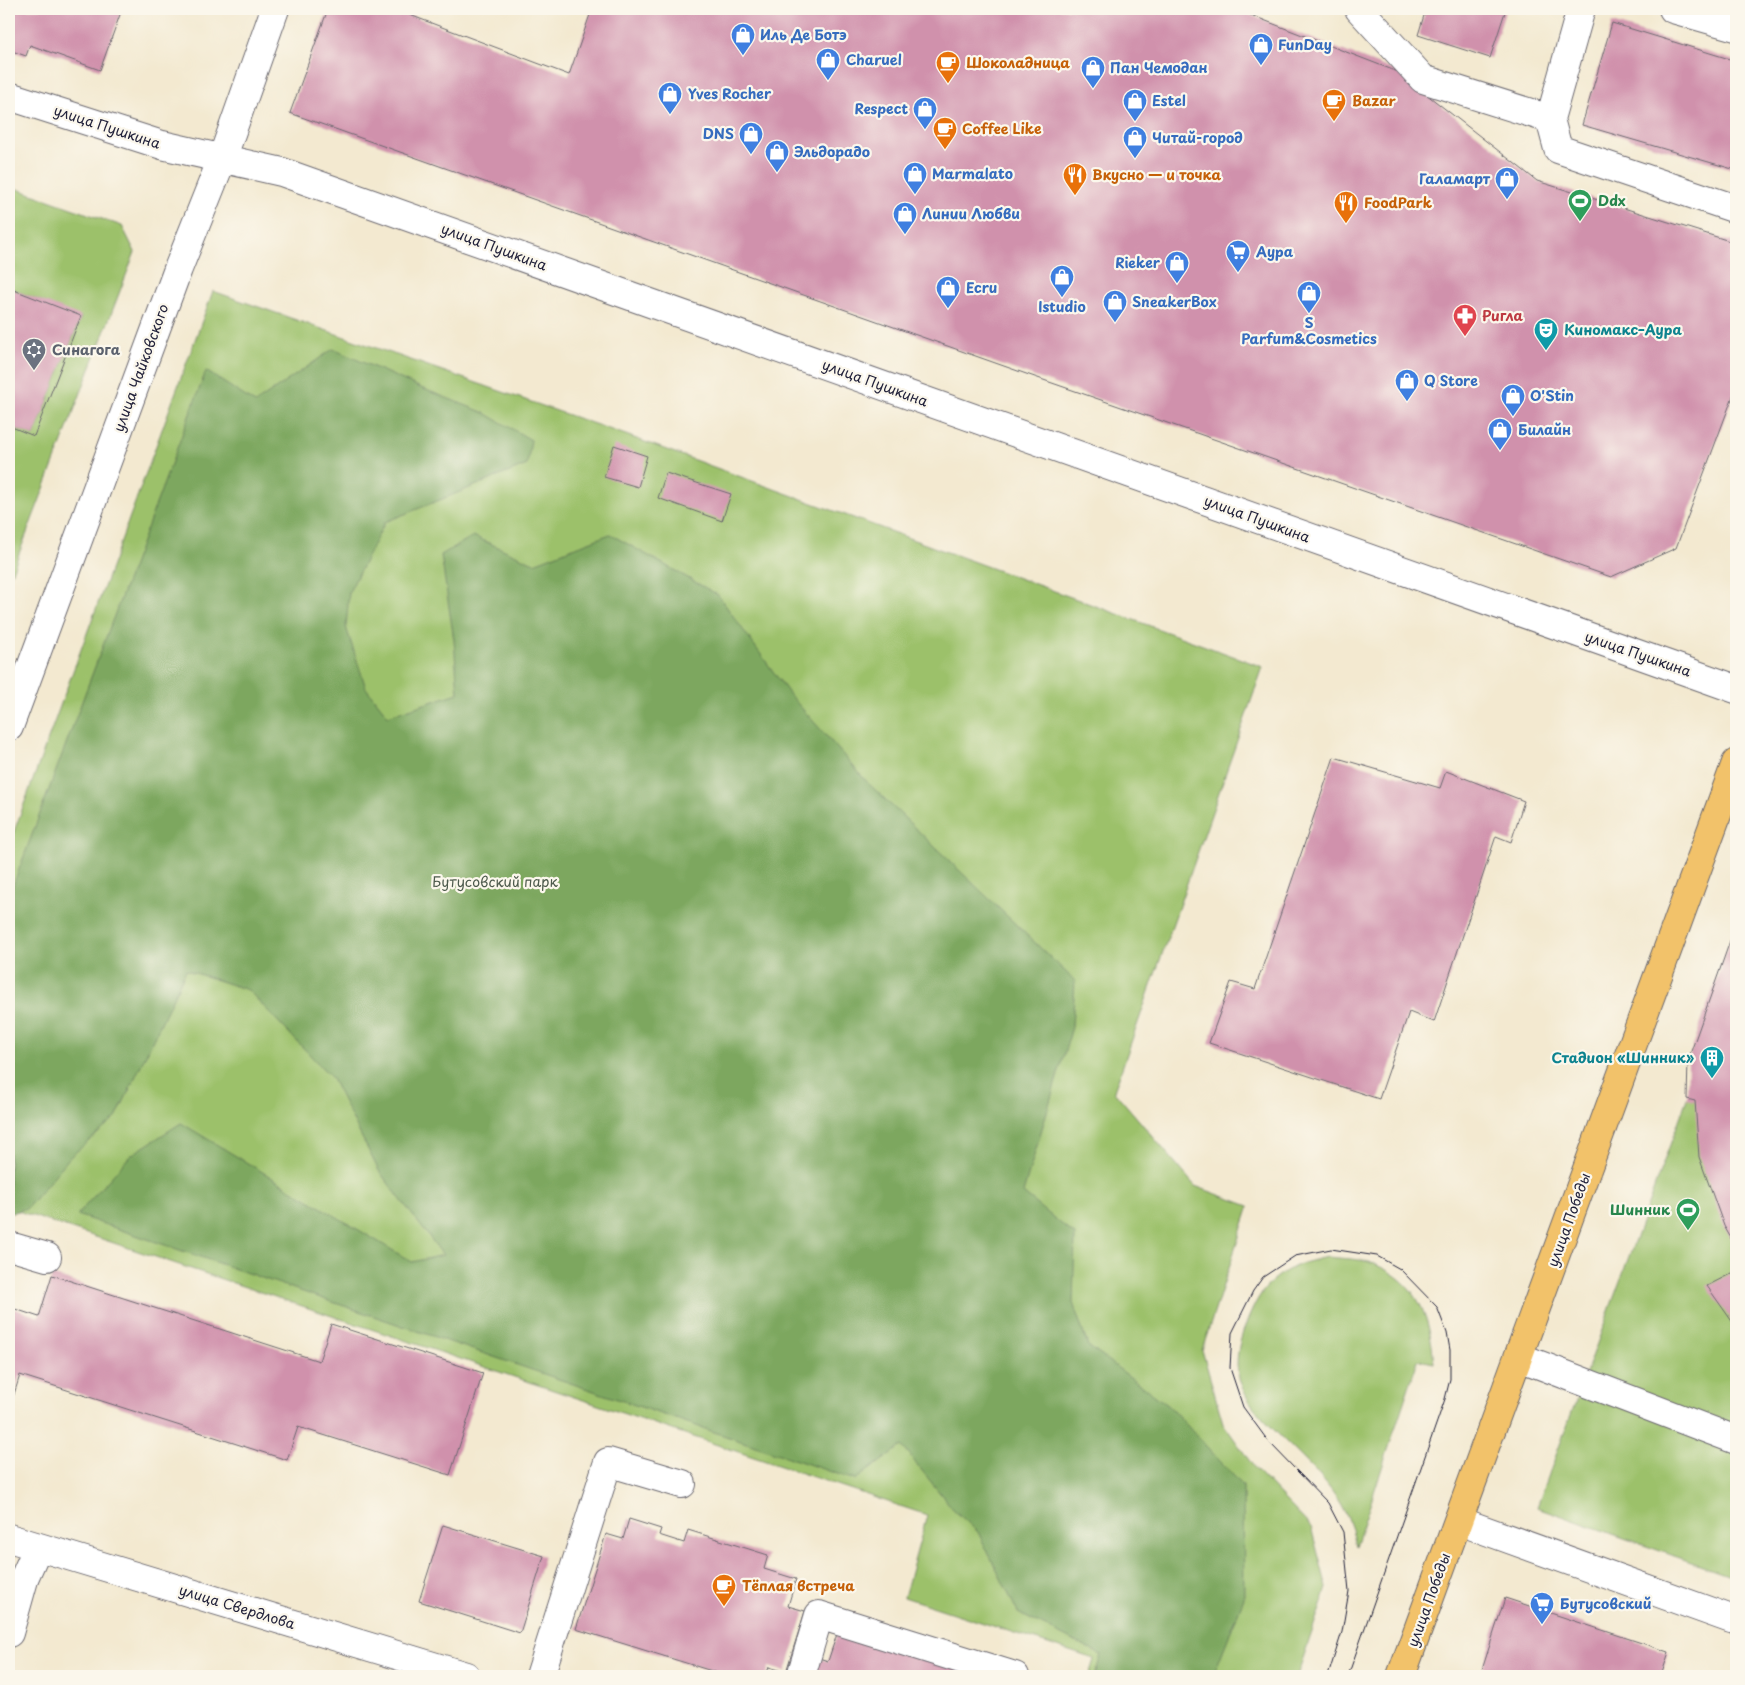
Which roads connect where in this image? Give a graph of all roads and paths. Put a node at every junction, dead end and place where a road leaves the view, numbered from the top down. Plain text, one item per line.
1 (275, 9) edge
2 (1359, 9) edge
3 (1582, 9) edge
4 (1674, 9) edge
5 (1736, 27) edge
6 (9, 96) edge
7 (1550, 119) junction
8 (222, 159) junction
9 (1736, 209) edge
10 (1736, 688) edge
11 (9, 727) edge
12 (1736, 763) edge
13 (9, 1246) edge
14 (47, 1257) dead end
15 (1518, 1357) junction
16 (1736, 1440) edge
17 (682, 1484) dead end
18 (1459, 1521) junction
19 (9, 1538) edge
20 (38, 1547) junction
21 (1731, 1619) dead end
22 (9, 1634) edge
23 (466, 1676) edge
24 (540, 1676) edge
25 (801, 1676) edge
26 (1015, 1676) edge
27 (1401, 1676) edge

1 - 8 street, улица Чайковского
2 - 7 street
3 - 7 street
4 - 5 street
6 - 8 street, улица Пушкина
7 - 9 street
8 - 10 street, улица Пушкина
8 - 11 street, улица Чайковского
12 - 15 main road, улица Победы
13 - 14 street
15 - 16 street
15 - 18 main road, улица Победы
17 - 24 street
18 - 21 street
18 - 27 main road, улица Победы
19 - 20 street, улица Свердлова
20 - 22 street
20 - 23 street, улица Свердлова
25 - 26 street

